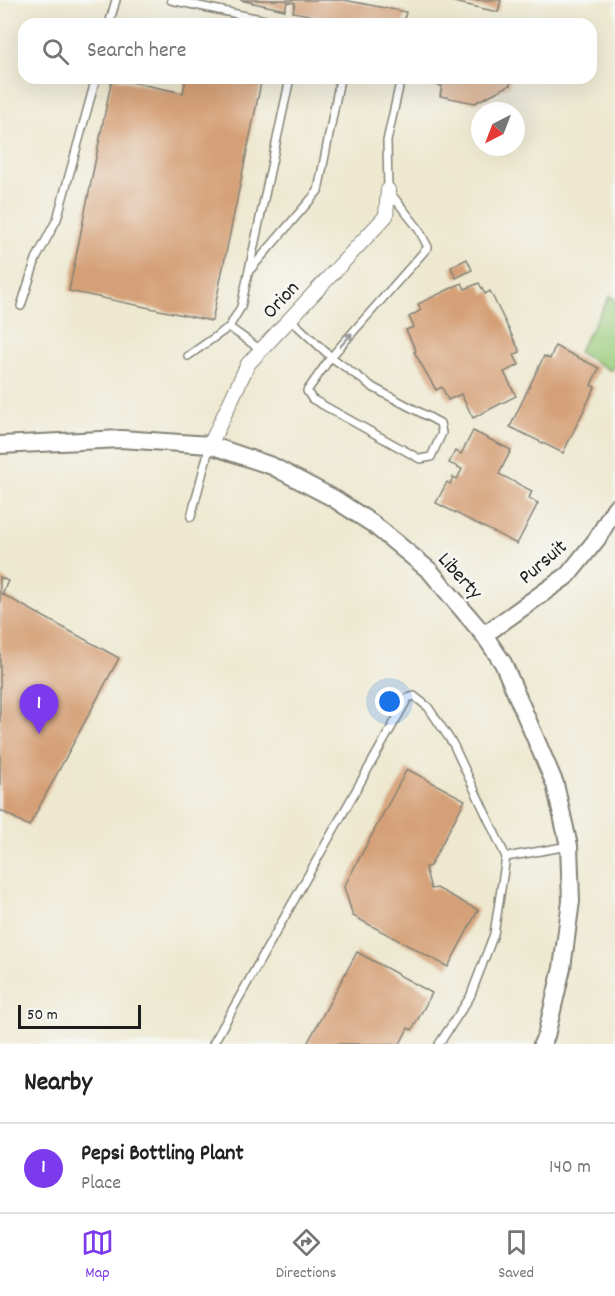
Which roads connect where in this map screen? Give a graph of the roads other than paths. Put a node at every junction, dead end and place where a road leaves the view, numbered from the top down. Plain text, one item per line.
1 (116, 0) edge
2 (171, 0) edge
3 (112, 18) edge
4 (256, 18) edge
5 (94, 84) edge
6 (289, 84) edge
7 (339, 84) edge
8 (400, 84) edge
9 (388, 190) junction
10 (249, 272) junction
11 (21, 306) dead end
12 (290, 319) junction
13 (229, 327) junction
14 (261, 350) junction
15 (188, 356) dead end
16 (331, 357) junction
17 (0, 445) edge
18 (210, 445) junction
19 (615, 508) edge
20 (191, 517) dead end
21 (484, 635) junction
22 (569, 846) junction
23 (506, 856) junction
24 (213, 1044) edge
25 (438, 1044) edge
26 (543, 1044) edge

1 - 3 lane
2 - 4 lane
5 - 11 lane
6 - 10 lane
7 - 10 lane
8 - 9 lane
9 - 12 street, Orion
16 -> 9 lane
10 - 13 lane
12 - 14 street, Orion
12 - 16 lane
13 - 14 lane
13 - 15 lane
14 - 18 street, Orion
16 - 16 lane
17 - 18 street, Liberty
18 - 20 lane
18 - 21 street, Liberty
19 - 21 street, Pursuit
21 - 22 street, Liberty
22 - 23 lane
22 - 26 street, Liberty
23 - 24 lane
23 - 25 lane

